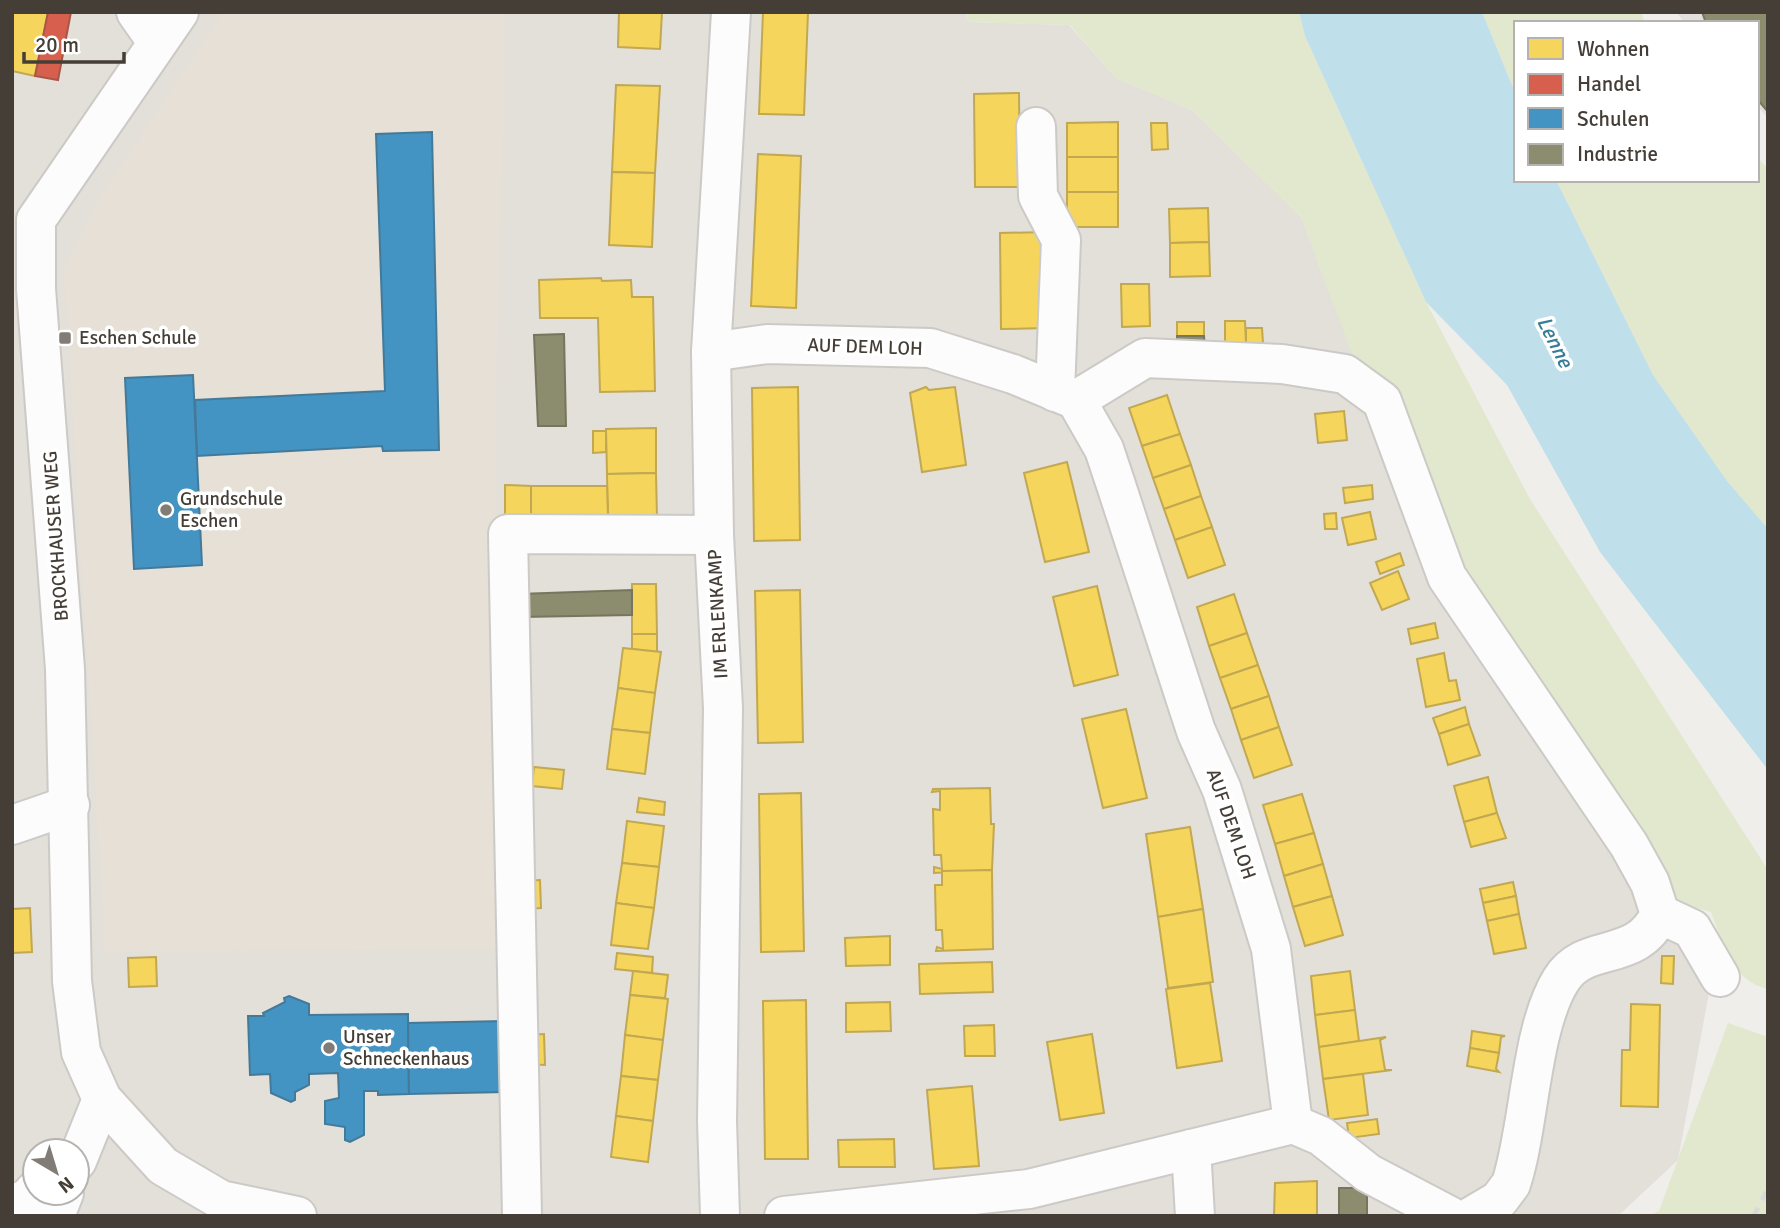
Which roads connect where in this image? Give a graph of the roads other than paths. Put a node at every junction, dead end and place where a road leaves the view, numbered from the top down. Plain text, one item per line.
1 (731, 12) edge
2 (158, 22) edge
3 (1036, 127) dead end
4 (24, 223) edge
5 (711, 352) junction
6 (1065, 396) junction
7 (714, 535) junction
8 (70, 805) junction
9 (12, 825) edge
10 (1660, 914) junction
11 (1720, 977) dead end
12 (102, 1099) junction
13 (1293, 1124) junction
14 (76, 1137) edge
15 (87, 1137) edge
16 (1191, 1149) junction
17 (297, 1216) edge
18 (522, 1216) edge
19 (720, 1216) edge
20 (784, 1216) edge
21 (1195, 1216) edge
22 (1450, 1216) edge
23 (1472, 1216) edge

1 - 5 street, IM ERLENKAMP
2 - 4 street, BROCKHAUSER WEG
3 - 6 street
4 - 8 street, BROCKHAUSER WEG
5 - 6 street, AUF DEM LOH
5 - 7 street, IM ERLENKAMP
6 - 10 street
6 - 13 street, AUF DEM LOH
7 - 18 street
7 - 19 street, IM ERLENKAMP
8 - 9 street
8 - 12 street, BROCKHAUSER WEG
10 - 11 street
10 - 23 street
12 - 14 street
12 - 15 street
12 - 17 street
13 - 16 street
13 - 22 street
16 - 20 street
16 - 21 street

